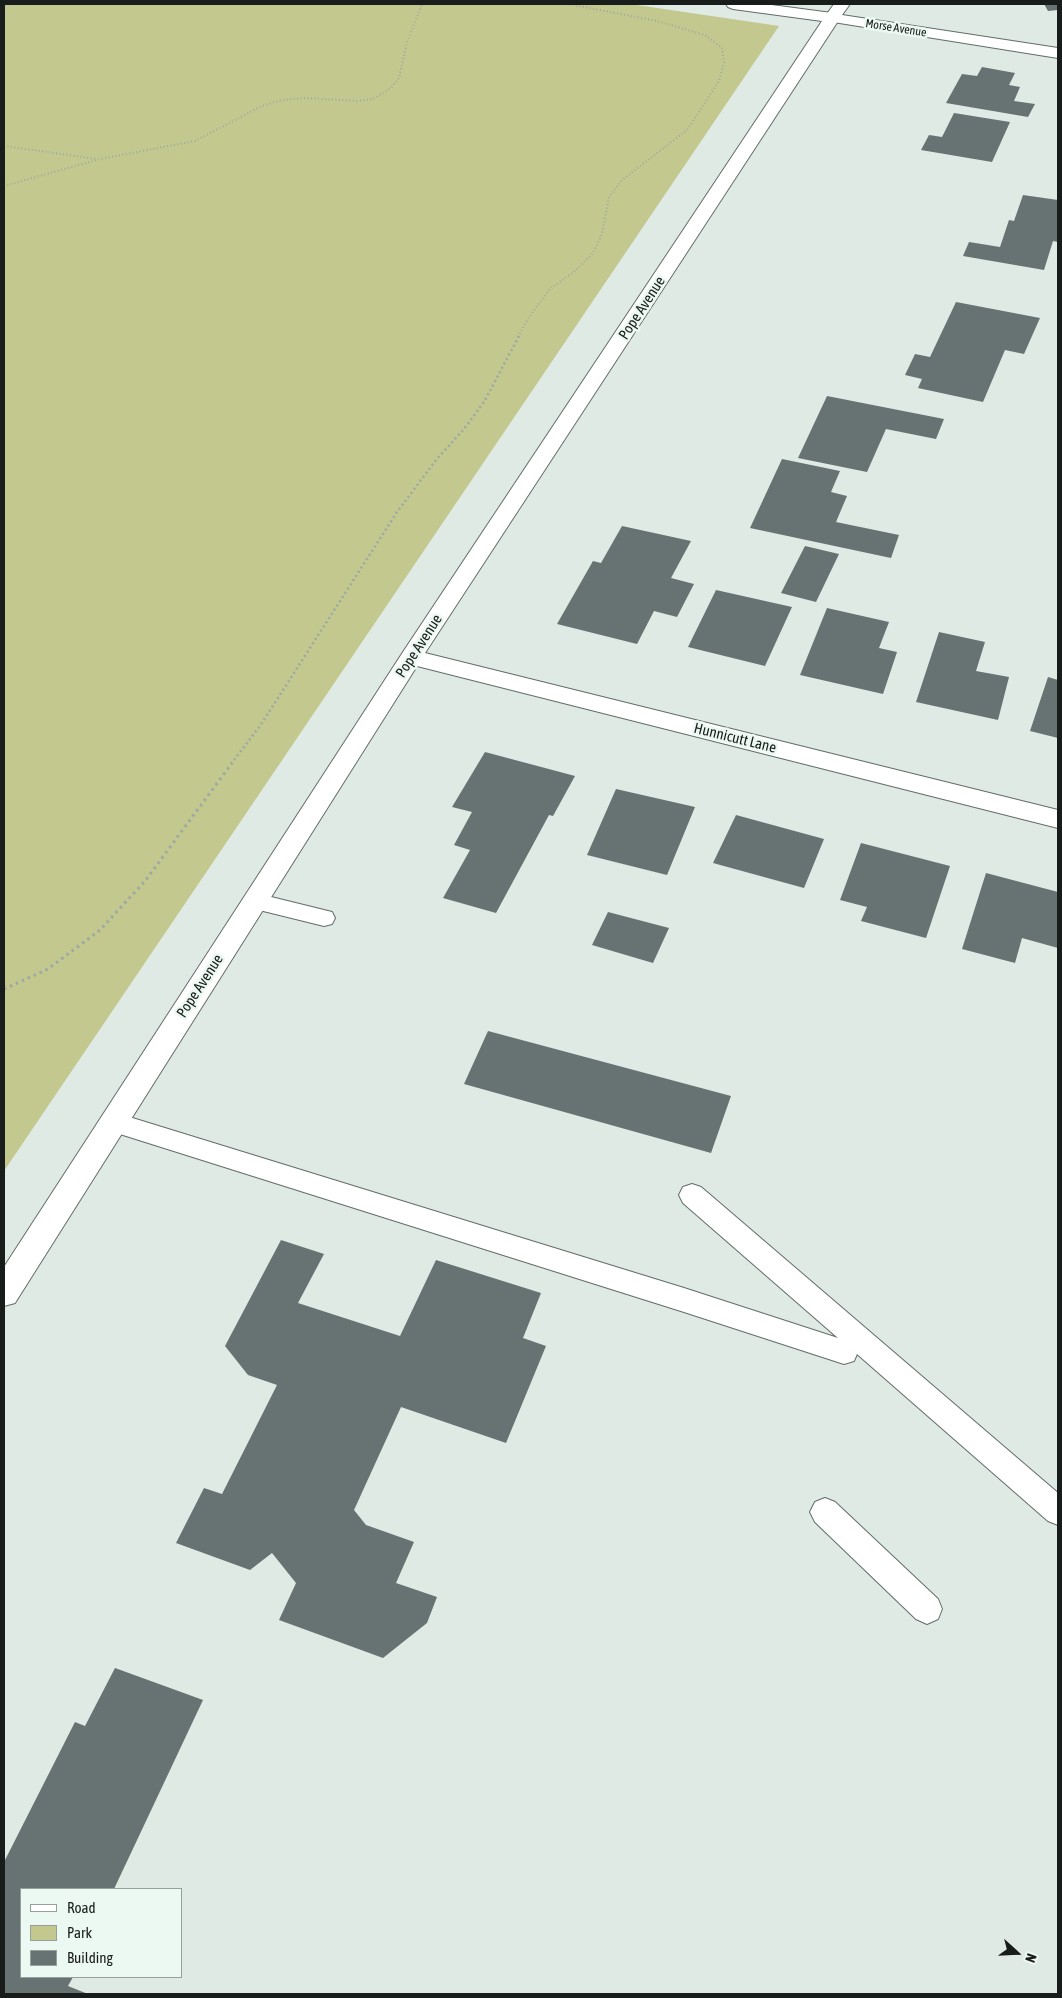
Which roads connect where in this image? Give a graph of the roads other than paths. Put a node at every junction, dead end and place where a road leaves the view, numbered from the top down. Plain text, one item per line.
1 (733, 4) edge
2 (837, 11) edge
3 (1058, 53) edge
4 (411, 657) junction
5 (1058, 819) edge
6 (255, 901) junction
7 (324, 918) dead end
8 (113, 1122) junction
9 (692, 1195) dead end
10 (4, 1293) edge
11 (844, 1352) dead end
12 (825, 1512) dead end
13 (1058, 1512) edge
14 (927, 1609) dead end

1 - 2 street, Morse Avenue
2 - 3 street, Morse Avenue
2 - 4 street, Pope Avenue
4 - 5 street, Hunnicutt Lane
4 - 6 street, Pope Avenue
6 - 7 lane
6 - 8 street, Pope Avenue
8 - 10 street, Pope Avenue
8 - 11 lane
9 - 13 lane
12 - 14 lane

